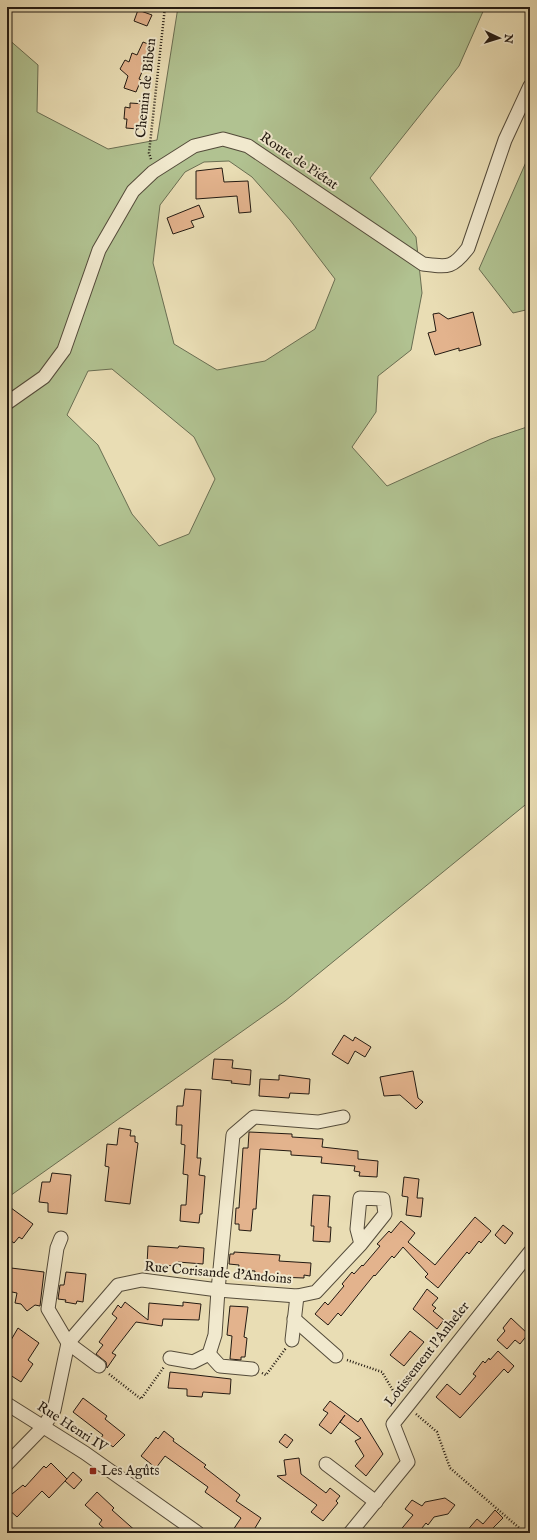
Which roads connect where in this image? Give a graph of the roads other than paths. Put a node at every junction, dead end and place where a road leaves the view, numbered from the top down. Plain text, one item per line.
1 (530, 86) edge
2 (7, 403) edge
3 (343, 1117) dead end
4 (61, 1238) dead end
5 (361, 1244) dead end
6 (530, 1252) edge
7 (218, 1290) junction
8 (297, 1296) junction
9 (294, 1319) junction
10 (292, 1340) road end
11 (68, 1343) junction
12 (209, 1354) junction
13 (336, 1356) dead end
14 (170, 1358) road end
15 (99, 1366) road end
16 (252, 1369) road end
17 (7, 1404) edge
18 (44, 1426) junction
19 (7, 1464) edge
20 (326, 1464) dead end
21 (376, 1502) junction
22 (198, 1533) edge
23 (350, 1533) edge

1 - 2 street, Route de Piétat
3 - 7 street
4 - 11 street
5 - 8 street, Rue Corisande d'Andoins
6 - 21 street, Lotissement l'Anheler
7 - 8 street, Rue Corisande d'Andoins
7 - 11 street, Rue Corisande d'Andoins
7 - 12 street
8 - 9 street
9 - 10 street
9 - 13 street
11 - 15 street
11 - 18 street, Rue Corisande d'Andoins
12 - 14 street
12 - 16 street
17 - 18 street, Rue Henri IV
18 - 19 street, Rue Corisande d'Andoins
18 - 22 street, Rue Henri IV
20 - 21 street
21 - 23 street, Lotissement l'Anheler

